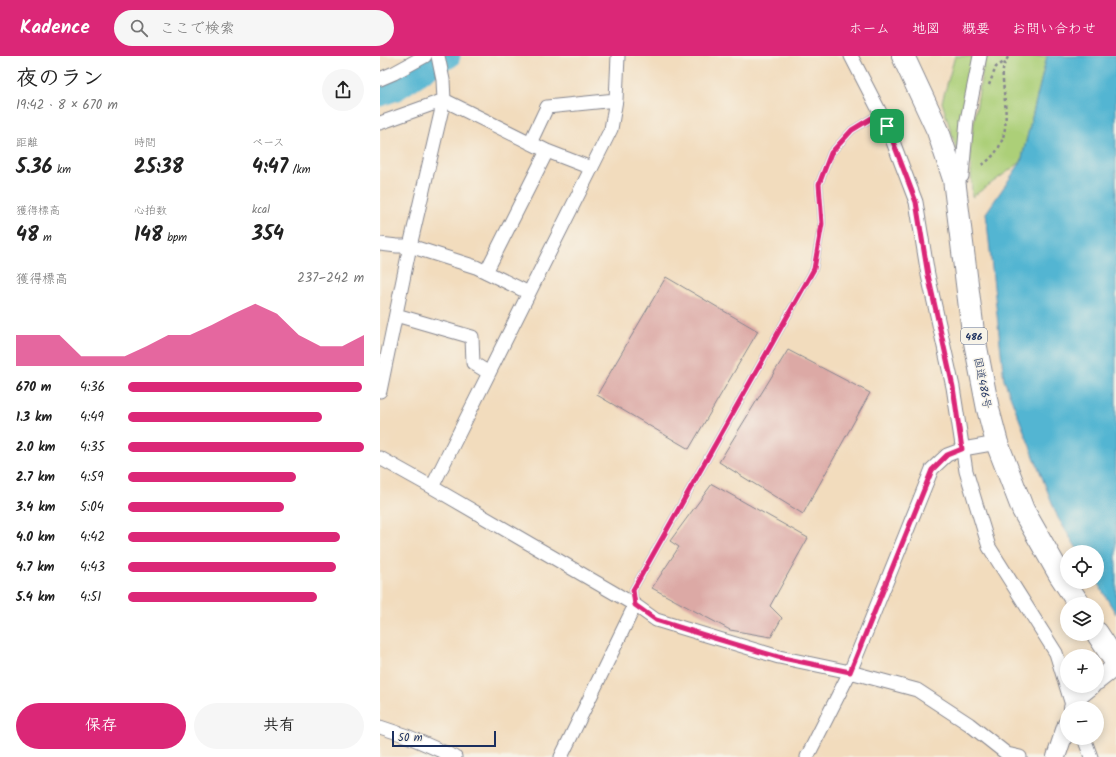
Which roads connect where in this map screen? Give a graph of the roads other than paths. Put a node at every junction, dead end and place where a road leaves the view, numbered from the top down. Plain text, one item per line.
1 (425, 56) edge
2 (438, 56) edge
3 (618, 56) edge
4 (851, 56) edge
5 (903, 56) edge
6 (980, 56) edge
7 (380, 79) edge
8 (444, 100) junction
9 (616, 100) junction
10 (880, 113) junction
11 (380, 123) edge
12 (530, 142) junction
13 (547, 151) junction
14 (591, 168) junction
15 (954, 179) junction
16 (380, 244) edge
17 (410, 246) junction
18 (486, 272) junction
19 (529, 293) junction
20 (396, 315) junction
21 (489, 373) junction
22 (380, 391) edge
23 (997, 443) junction
24 (962, 449) junction
25 (380, 458) edge
26 (432, 486) junction
27 (1074, 597) edge
28 (635, 605) junction
29 (1102, 641) edge
30 (1116, 662) edge
31 (1116, 666) edge
32 (850, 672) junction
33 (1104, 675) edge
34 (1082, 693) edge
35 (1071, 701) edge
36 (1075, 701) edge
37 (380, 727) edge
38 (1060, 745) edge
39 (1087, 745) edge
40 (454, 757) edge
41 (561, 757) edge
42 (807, 757) edge
43 (1020, 757) edge
44 (1056, 757) edge
45 (1091, 757) edge

1 - 7 street
2 - 8 street
3 - 9 street
4 - 10 street
5 - 15 highway, 国道486号 / 486
6 - 15 street
8 - 11 street
8 - 12 street
8 - 17 street
9 - 12 street
9 - 14 street
10 - 24 street
10 - 28 lane
12 - 13 street
13 - 14 street
13 - 18 street
14 - 19 street
15 - 23 highway, 国道486号 / 486
16 - 17 street
17 - 18 street
17 - 20 street
18 - 19 street
19 - 21 street
20 - 21 street
20 - 22 street
21 - 26 street
23 - 24 street
23 - 27 highway, 国道486号 / 486
24 - 32 street
24 - 35 street
25 - 26 street
26 - 28 street
28 - 32 street
28 - 41 street
29 - 30 highway
31 - 33 street
32 - 42 street
32 - 43 street
34 - 36 street
37 - 40 street
38 - 44 street
39 - 45 street

